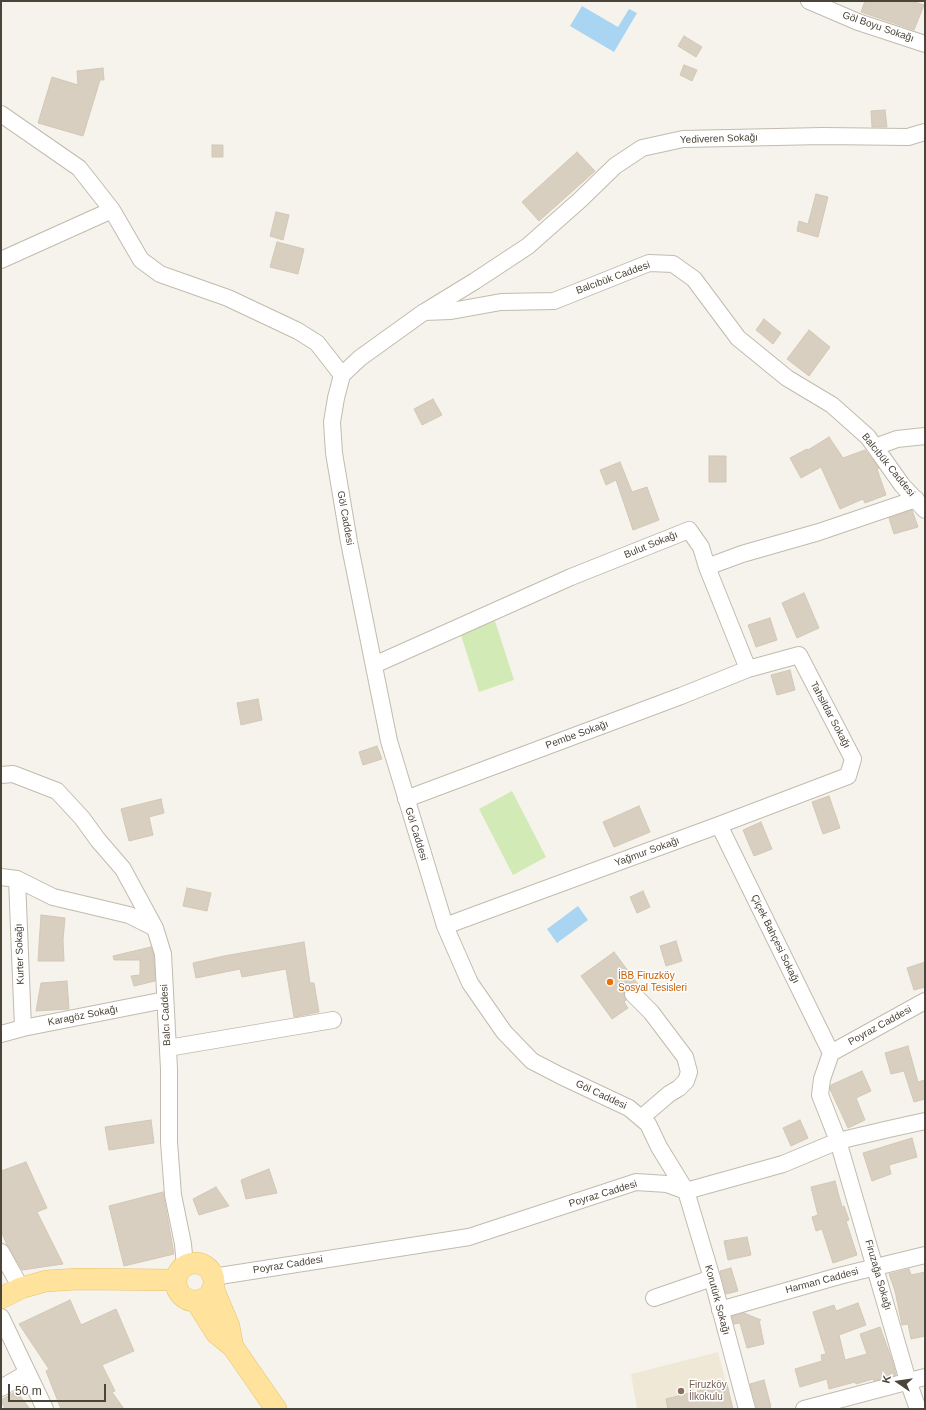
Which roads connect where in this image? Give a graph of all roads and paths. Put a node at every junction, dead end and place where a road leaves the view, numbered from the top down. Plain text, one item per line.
1 (809, 1) edge
2 (925, 44) edge
3 (1, 114) edge
4 (925, 132) edge
5 (112, 210) junction
6 (1, 260) edge
7 (424, 312) junction
8 (342, 375) junction
9 (925, 436) edge
10 (875, 447) junction
11 (920, 505) edge
12 (708, 567) junction
13 (799, 655) joint
14 (374, 665) junction
15 (748, 669) junction
16 (1, 775) edge
17 (848, 776) joint
18 (406, 799) junction
19 (719, 825) junction
20 (1, 877) edge
21 (17, 879) junction
22 (445, 926) junction
23 (155, 928) junction
24 (633, 994) dead end
25 (165, 1000) junction
26 (925, 1001) edge
27 (333, 1020) dead end
28 (23, 1028) junction
29 (1, 1034) edge
30 (168, 1048) junction
31 (831, 1053) junction
32 (641, 1118) junction
33 (925, 1122) edge
34 (838, 1141) junction
35 (686, 1191) junction
36 (1, 1252) edge
37 (925, 1255) edge
38 (876, 1267) junction
39 (181, 1273) junction
40 (712, 1278) junction
41 (213, 1283) junction
42 (21, 1288) junction
43 (1, 1298) edge
44 (654, 1298) dead end
45 (196, 1301) junction
46 (720, 1310) junction
47 (1, 1317) edge
48 (233, 1347) junction
49 (27, 1373) junction
50 (925, 1377) edge
51 (908, 1381) junction
52 (1, 1388) edge
53 (45, 1409) edge
54 (276, 1409) edge
55 (747, 1409) edge
56 (804, 1409) edge
57 (918, 1409) edge

1 - 2 street, Göl Boyu Sokağı
3 - 5 street
4 - 7 street, Yediveren Sokağı
5 - 6 street
5 - 8 street
7 - 8 street
7 - 10 street, Balcıbük Caddesi
8 - 14 street, Göl Caddesi
9 - 10 street
10 - 11 street, Balcıbük Caddesi
11 - 12 street
12 - 14 street, Bulut Sokağı
12 - 15 street
13 - 15 street, Pembe Sokağı
13 - 17 street, Tahsildar Sokağı
14 - 18 street, Göl Caddesi
15 - 18 street, Pembe Sokağı
16 - 23 street, Balcı Caddesi
17 - 19 street, Yağmur Sokağı
18 - 22 street, Göl Caddesi
19 - 22 street, Yağmur Sokağı
19 - 31 street, Çiçek Bahçesi Sokağı
20 - 21 street
21 - 23 street
21 - 28 street, Kurter Sokağı
22 - 32 street, Göl Caddesi
23 - 25 street, Balcı Caddesi
24 - 32 street
25 - 28 street, Karagöz Sokağı
25 - 30 street, Balcı Caddesi
26 - 31 street, Poyraz Caddesi
27 - 30 street
28 - 29 street, Karagöz Sokağı
30 - 39 street, Balcı Caddesi
31 - 34 street
32 - 35 street, Göl Caddesi
33 - 34 street
34 - 35 street
34 - 38 street, Firuzağa Sokağı
35 - 40 street, Korutürk Sokağı
35 - 41 street, Poyraz Caddesi
36 - 42 street
37 - 38 street, Harman Caddesi
38 - 46 street, Harman Caddesi
38 - 51 street, Firuzağa Sokağı
39 - 41 main road
39 - 42 main road
39 - 45 main road
40 - 44 street
40 - 46 street, Korutürk Sokağı
41 - 45 main road
41 - 48 main road
42 - 43 main road
45 - 48 main road
46 - 55 street, Korutürk Sokağı
47 - 49 street
48 - 54 main road
49 - 52 street
49 - 53 street
50 - 51 street
51 - 56 street
51 - 57 street, Firuzağa Sokağı

